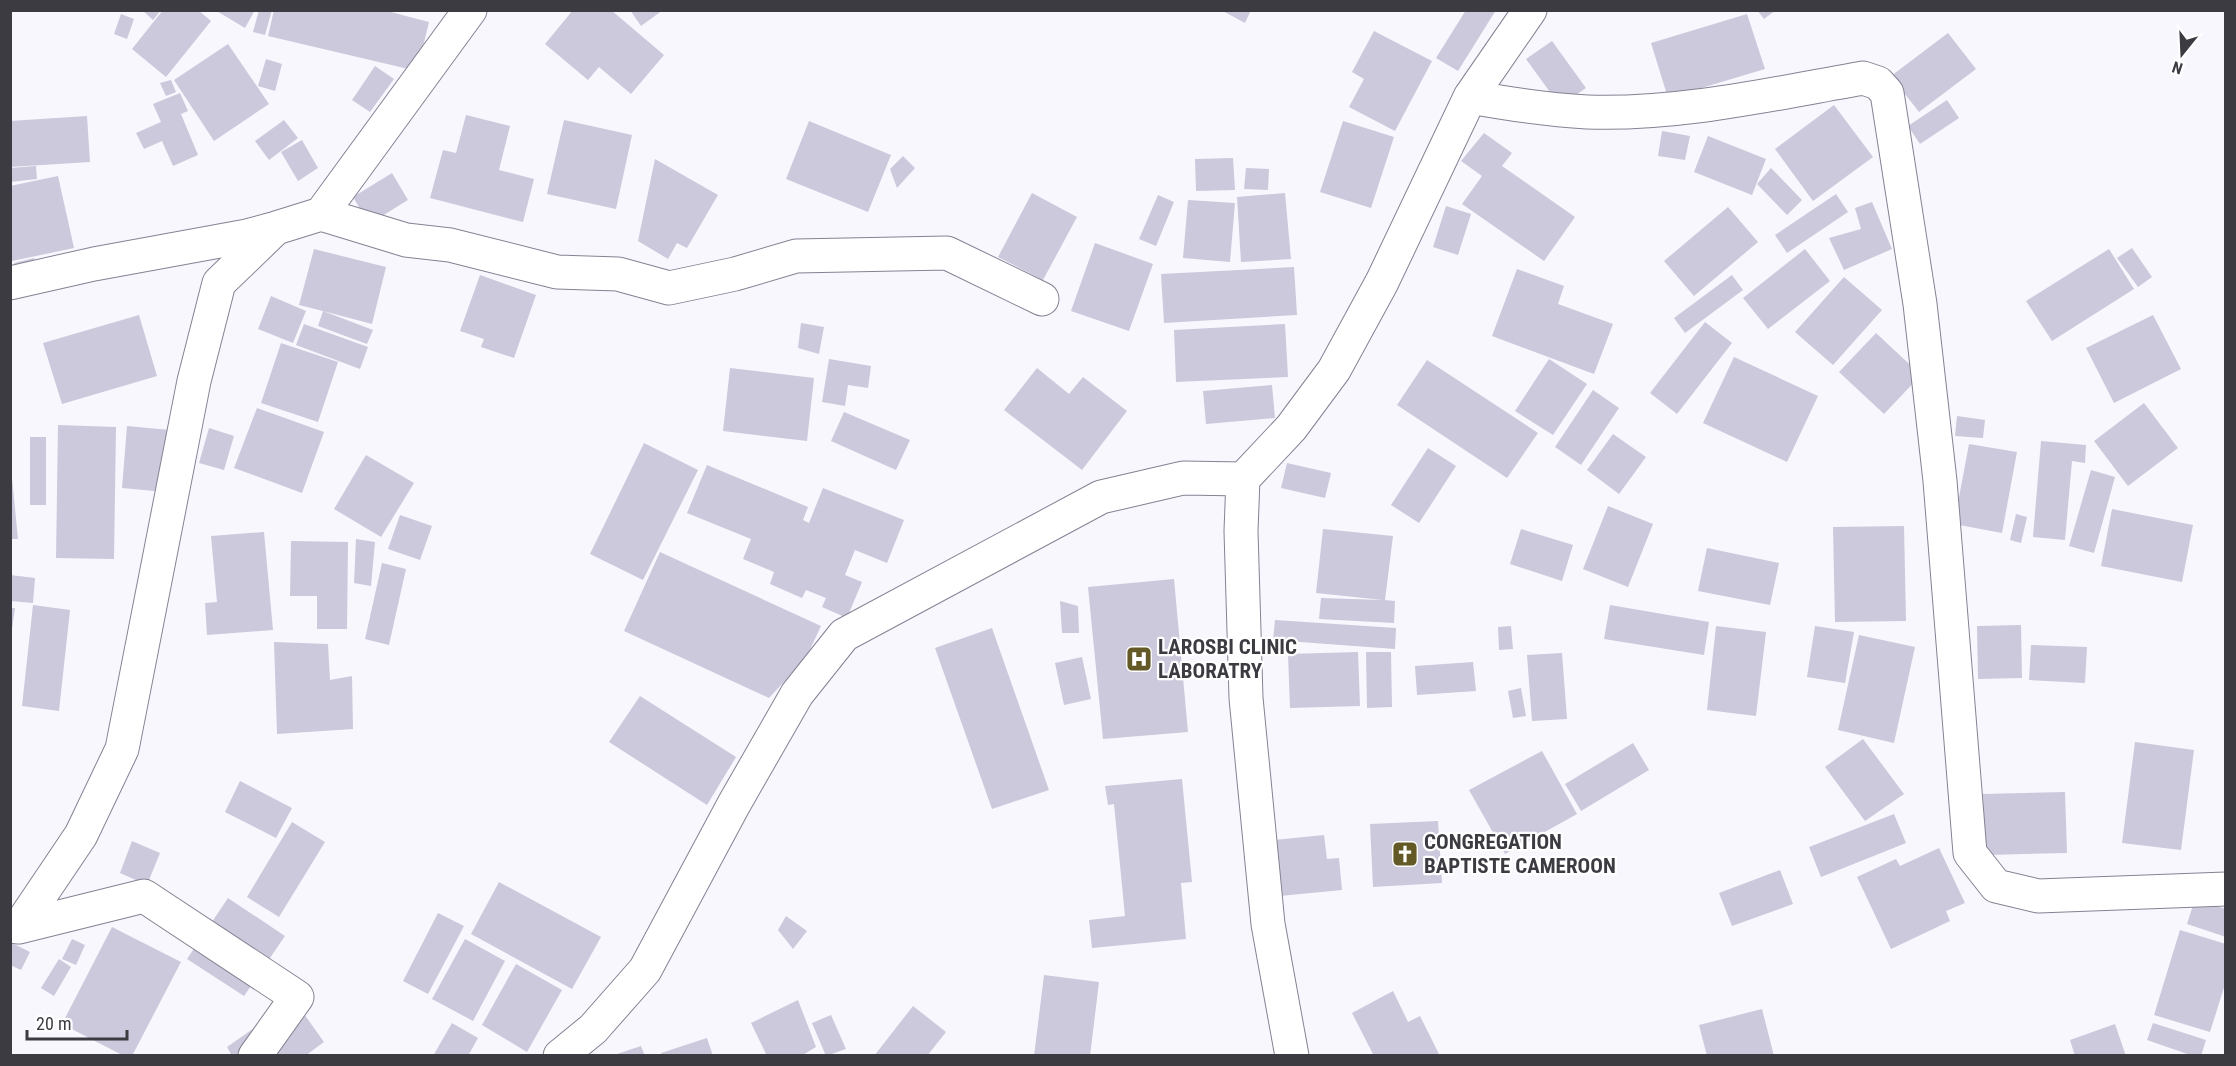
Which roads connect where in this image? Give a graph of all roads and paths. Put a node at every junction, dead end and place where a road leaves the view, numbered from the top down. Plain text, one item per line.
1 (470, 10) edge
2 (1530, 10) edge
3 (1470, 97) junction
4 (321, 214) junction
5 (276, 228) junction
6 (10, 283) edge
7 (1042, 299) dead end
8 (1243, 479) junction
9 (2226, 889) edge
10 (15, 927) edge
11 (255, 1056) edge
12 (560, 1056) edge
13 (1292, 1056) edge

1 - 4 street
2 - 3 street
3 - 8 street
3 - 9 street
4 - 5 street
4 - 7 street
5 - 6 street
5 - 10 street
8 - 12 street
8 - 13 street
10 - 11 street

